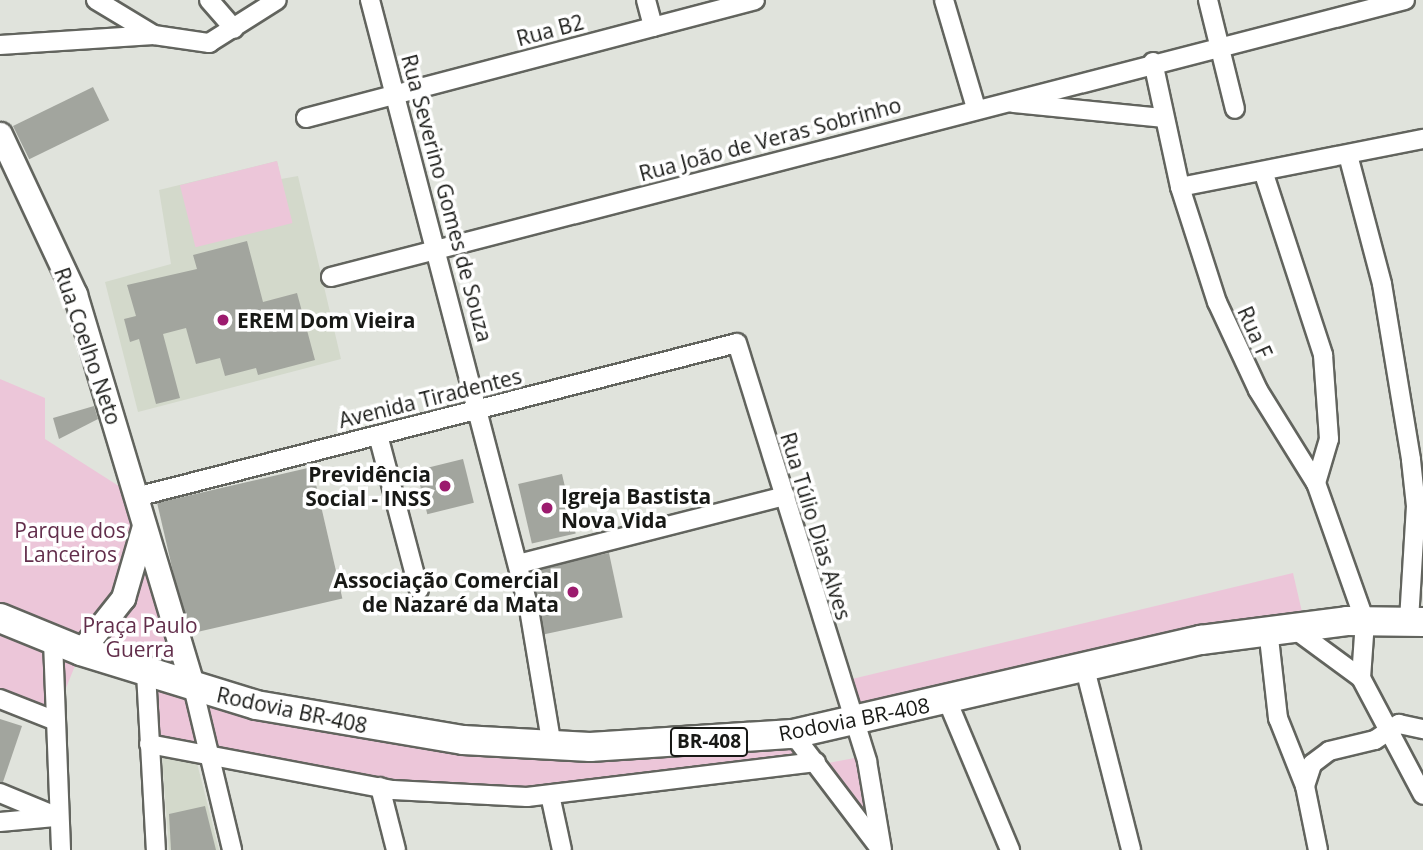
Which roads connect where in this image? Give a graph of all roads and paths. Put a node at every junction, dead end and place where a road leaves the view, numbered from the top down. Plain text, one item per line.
1 (96, 0) edge
2 (209, 0) edge
3 (277, 0) edge
4 (370, 0) edge
5 (646, 0) edge
6 (755, 0) edge
7 (944, 0) edge
8 (1208, 0) edge
9 (1405, 0) edge
10 (653, 27) junction
11 (234, 29) junction
12 (154, 35) junction
13 (0, 45) edge
14 (1220, 46) junction
15 (1153, 62) junction
16 (397, 94) junction
17 (1001, 102) junction
18 (976, 108) junction
19 (1236, 109) dead end
20 (306, 118) dead end
21 (1163, 118) junction
22 (0, 134) edge
23 (1423, 139) edge
24 (1348, 155) junction
25 (1263, 171) junction
26 (1180, 187) junction
27 (439, 249) junction
28 (331, 277) dead end
29 (737, 343) joint
30 (479, 409) junction
31 (378, 435) junction
32 (1316, 483) junction
33 (785, 496) junction
34 (136, 497) junction
35 (143, 526) junction
36 (518, 564) junction
37 (419, 590) dead end
38 (0, 618) edge
39 (1365, 621) junction
40 (1416, 621) edge
41 (1279, 627) junction
42 (53, 640) junction
43 (81, 651) junction
44 (1084, 665) junction
45 (146, 673) junction
46 (1361, 678) junction
47 (193, 687) junction
48 (0, 699) edge
49 (947, 700) junction
50 (53, 720) junction
51 (855, 722) junction
52 (1390, 727) junction
53 (1423, 729) edge
54 (793, 734) junction
55 (149, 744) junction
56 (552, 746) junction
57 (207, 753) junction
58 (816, 762) junction
59 (1305, 786) junction
60 (380, 787) junction
61 (0, 793) edge
62 (550, 795) junction
63 (1423, 795) edge
64 (58, 817) junction
65 (0, 822) edge
66 (61, 850) edge
67 (156, 850) edge
68 (232, 850) edge
69 (396, 850) edge
70 (562, 850) edge
71 (881, 850) edge
72 (1010, 850) edge
73 (1131, 850) edge
74 (1318, 850) edge

1 - 12 street
2 - 11 street
3 - 11 street
4 - 16 street, Rua Severino Gomes de Souza
5 - 10 street
6 - 10 street, Rua B2
7 - 18 street
8 - 14 street
9 - 14 street, Rua João de Veras Sobrinho
10 - 16 street, Rua B2
11 - 12 street
12 - 13 street
14 - 15 street, Rua João de Veras Sobrinho
14 - 19 street
15 - 17 street, Rua João de Veras Sobrinho
15 - 21 street, Rua F
16 - 20 street, Rua B2
16 - 27 street, Rua Severino Gomes de Souza
17 - 18 street, Rua João de Veras Sobrinho
17 - 21 street
18 - 27 street, Rua João de Veras Sobrinho
21 - 26 street, Rua F
22 - 34 street, Rua Coelho Neto
23 - 24 street
24 - 25 street
24 - 40 street
25 - 26 street
25 - 32 street
26 - 32 street, Rua F
27 - 28 street, Rua João de Veras Sobrinho
27 - 30 street, Rua Severino Gomes de Souza
29 - 30 street, Avenida Tiradentes
29 - 33 street, Rua Túlio Dias Alves
30 - 31 street, Avenida Tiradentes
30 - 36 street, Rua Severino Gomes de Souza
31 - 34 street, Avenida Tiradentes
31 - 37 street
32 - 39 street, Rua F
33 - 36 street
33 - 51 street, Rua Túlio Dias Alves
34 - 35 street, Rua Coelho Neto
35 - 43 street, Rua Coelho Neto
35 - 47 street, Rua Coelho Neto
36 - 56 street, Rua Severino Gomes de Souza
38 - 42 main road, Rodovia BR-408 / BR-408
39 - 40 main road, Rodovia BR-408 / BR-408
39 - 41 main road, Rodovia BR-408 / BR-408
39 - 46 street
41 - 44 main road, Rodovia BR-408 / BR-408
41 - 46 street
41 - 59 street
42 - 43 main road, Rodovia BR-408 / BR-408
42 - 50 street
43 - 45 main road, Rodovia BR-408 / BR-408
44 - 49 main road, Rodovia BR-408 / BR-408
44 - 73 street
45 - 47 main road, Rodovia BR-408 / BR-408
45 - 55 street
46 - 52 street
47 - 56 main road, Rodovia BR-408 / BR-408
47 - 57 street
48 - 50 street
49 - 51 main road, Rodovia BR-408 / BR-408
49 - 72 street
50 - 64 street
51 - 54 main road, Rodovia BR-408 / BR-408
51 - 71 street, Rua Túlio Dias Alves
52 - 53 street
52 - 59 street
52 - 63 street
54 - 56 main road, Rodovia BR-408 / BR-408
54 - 58 street
55 - 57 street
55 - 67 street
57 - 60 street
57 - 68 street
58 - 62 street
58 - 71 street
59 - 74 street
60 - 62 street
60 - 69 street
61 - 64 street
62 - 70 street
64 - 65 street
64 - 66 street

